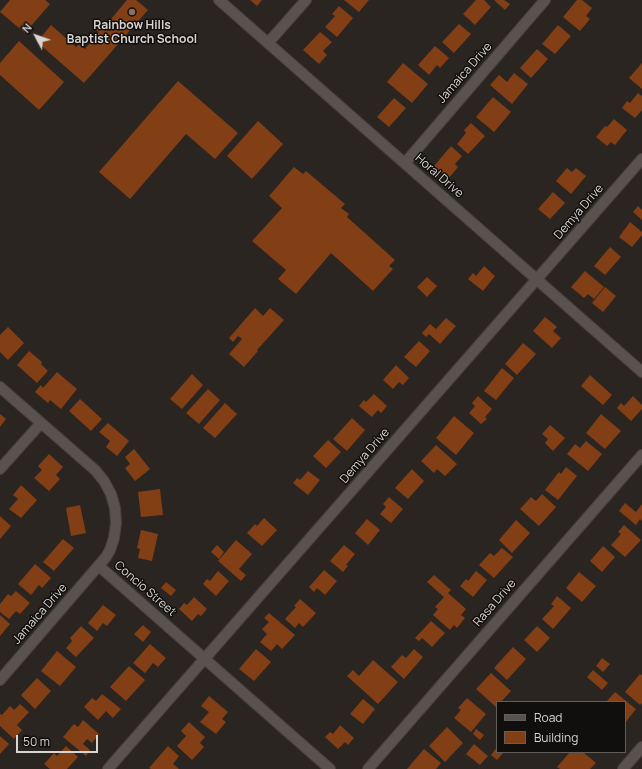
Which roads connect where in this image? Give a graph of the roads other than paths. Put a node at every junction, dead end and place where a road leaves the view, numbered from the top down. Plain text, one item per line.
1 (219, 0) edge
2 (306, 0) edge
3 (545, 0) edge
4 (268, 43) junction
5 (642, 159) edge
6 (405, 163) junction
7 (537, 279) junction
8 (642, 372) edge
9 (0, 387) edge
10 (41, 423) junction
11 (642, 455) edge
12 (0, 469) edge
13 (99, 566) junction
14 (205, 659) junction
15 (0, 680) edge
16 (642, 747) edge
17 (108, 769) edge
18 (330, 769) edge
19 (368, 769) edge
20 (623, 769) edge

1 - 4 street, Horal Drive
2 - 4 street
3 - 6 street, Jamaica Drive
4 - 6 street, Horal Drive
5 - 7 street, Demya Drive
6 - 7 street, Horal Drive
7 - 8 street, Horal Drive
7 - 14 street, Demya Drive
9 - 10 street, Concio Street
10 - 12 street
10 - 13 street, Concio Street
11 - 19 street, Rasa Drive
13 - 14 street, Concio Street
13 - 15 street, Jamaica Drive
14 - 17 street, Demya Drive
14 - 18 street, Concio Street
16 - 20 street

